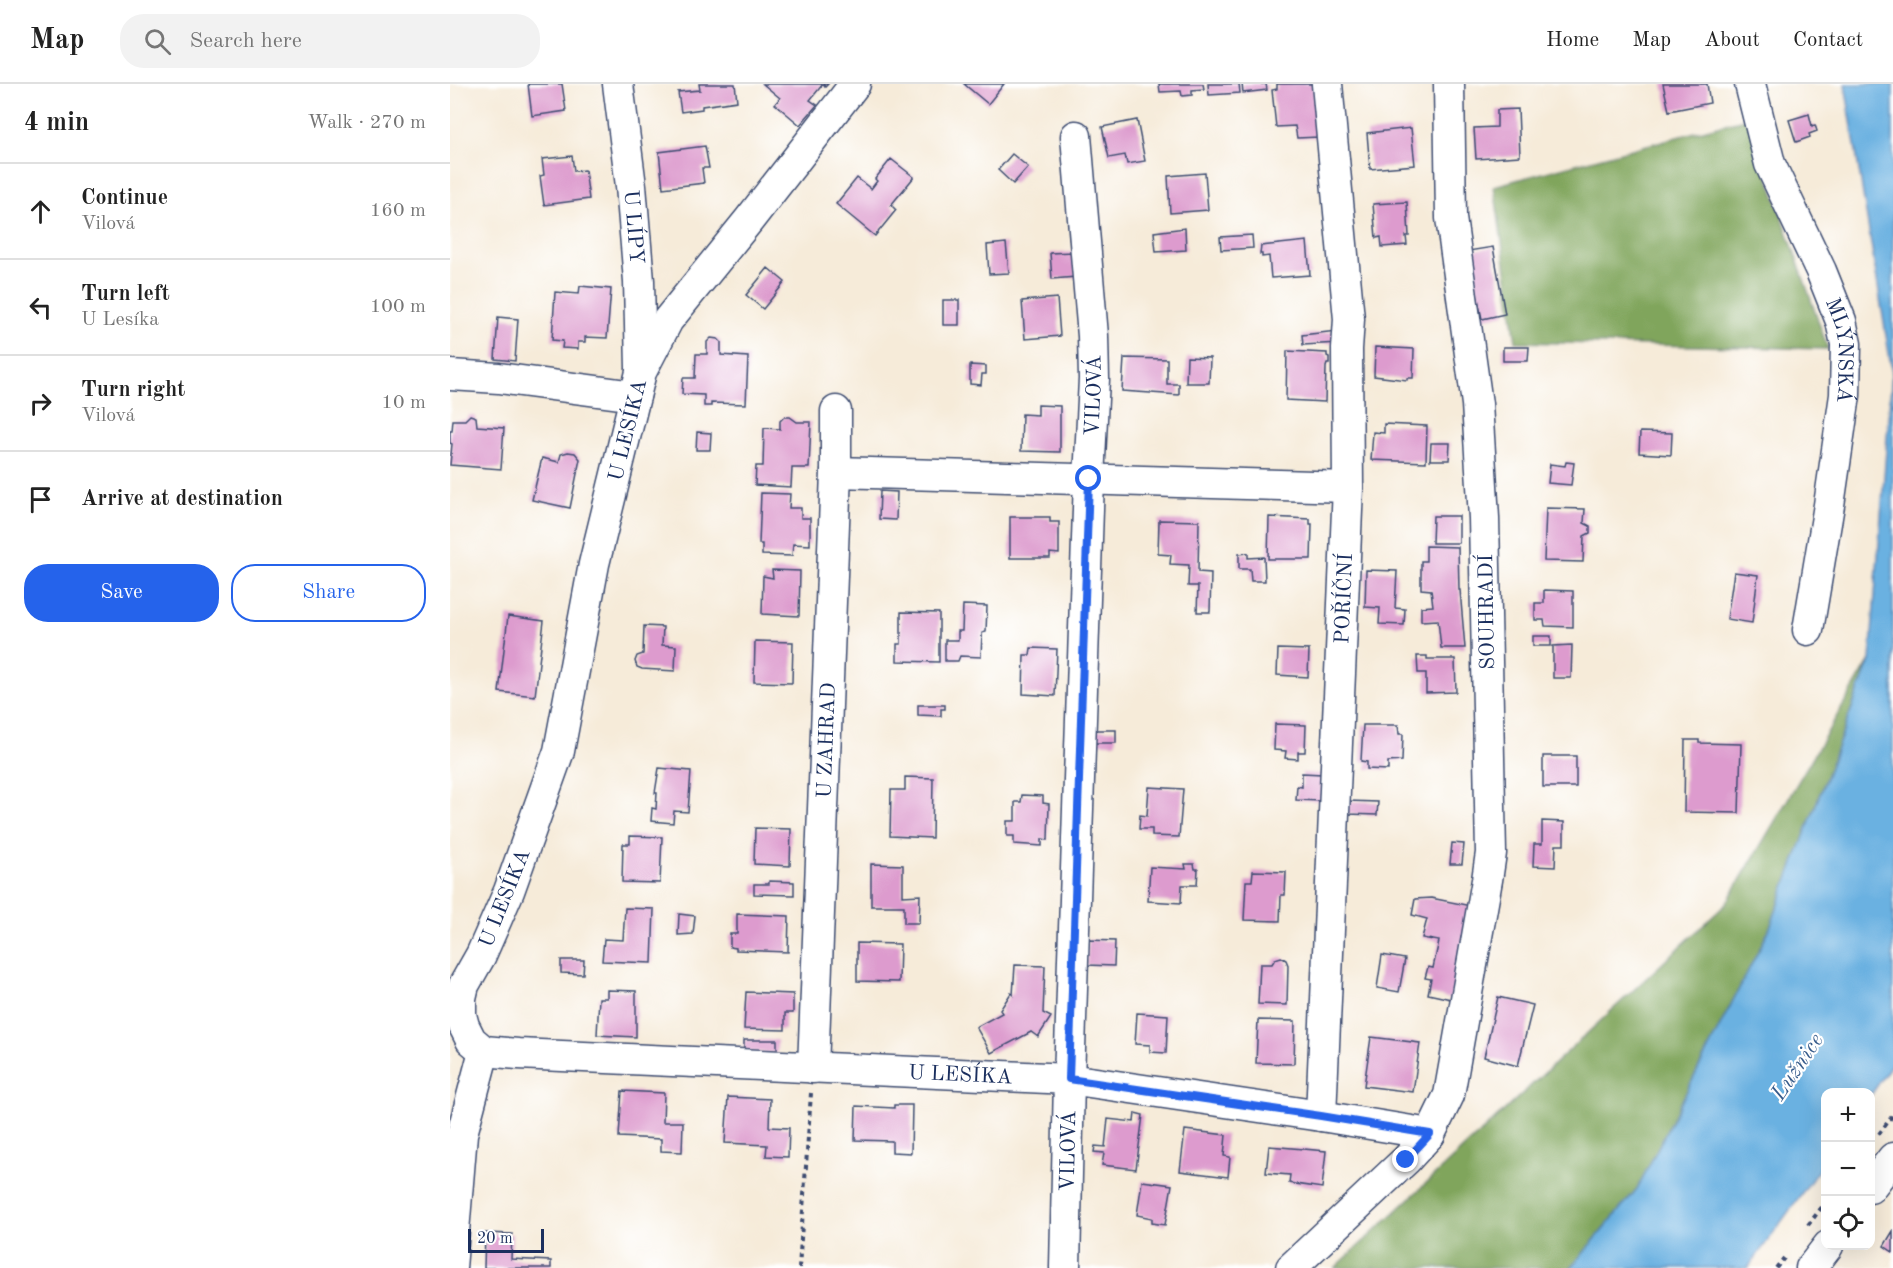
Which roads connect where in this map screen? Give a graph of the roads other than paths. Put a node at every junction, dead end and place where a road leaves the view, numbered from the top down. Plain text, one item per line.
1 (618, 84) edge
2 (855, 84) edge
3 (1327, 84) edge
4 (1449, 84) edge
5 (1750, 84) edge
6 (1076, 136) dead end
7 (450, 375) edge
8 (638, 384) junction
9 (836, 411) dead end
10 (836, 472) junction
11 (1089, 479) junction
12 (1348, 487) junction
13 (1808, 630) dead end
14 (484, 1051) junction
15 (813, 1068) junction
16 (1069, 1079) junction
17 (1321, 1116) junction
18 (1430, 1134) junction
19 (1885, 1148) edge
20 (1875, 1175) edge
21 (1824, 1250) edge
22 (451, 1268) edge
23 (1065, 1268) edge
24 (1291, 1268) edge
25 (1811, 1268) edge

1 - 8 street, U LÍPY
2 - 8 street, U LESÍKA
3 - 12 street, POŘÍČNÍ
4 - 18 street, SOUHRADÍ
5 - 13 street, MLÝNSKÁ
6 - 11 street, VILOVÁ
7 - 8 street
8 - 14 street, U LESÍKA
9 - 10 street, U ZAHRAD
10 - 11 street
10 - 15 street, U ZAHRAD
11 - 12 street
11 - 16 street, VILOVÁ
12 - 17 street, POŘÍČNÍ
14 - 15 street, U LESÍKA
14 - 22 street
15 - 16 street, U LESÍKA
16 - 17 street, U LESÍKA
16 - 23 street, VILOVÁ
17 - 18 street, U LESÍKA
18 - 24 street
19 - 20 street
21 - 25 street

